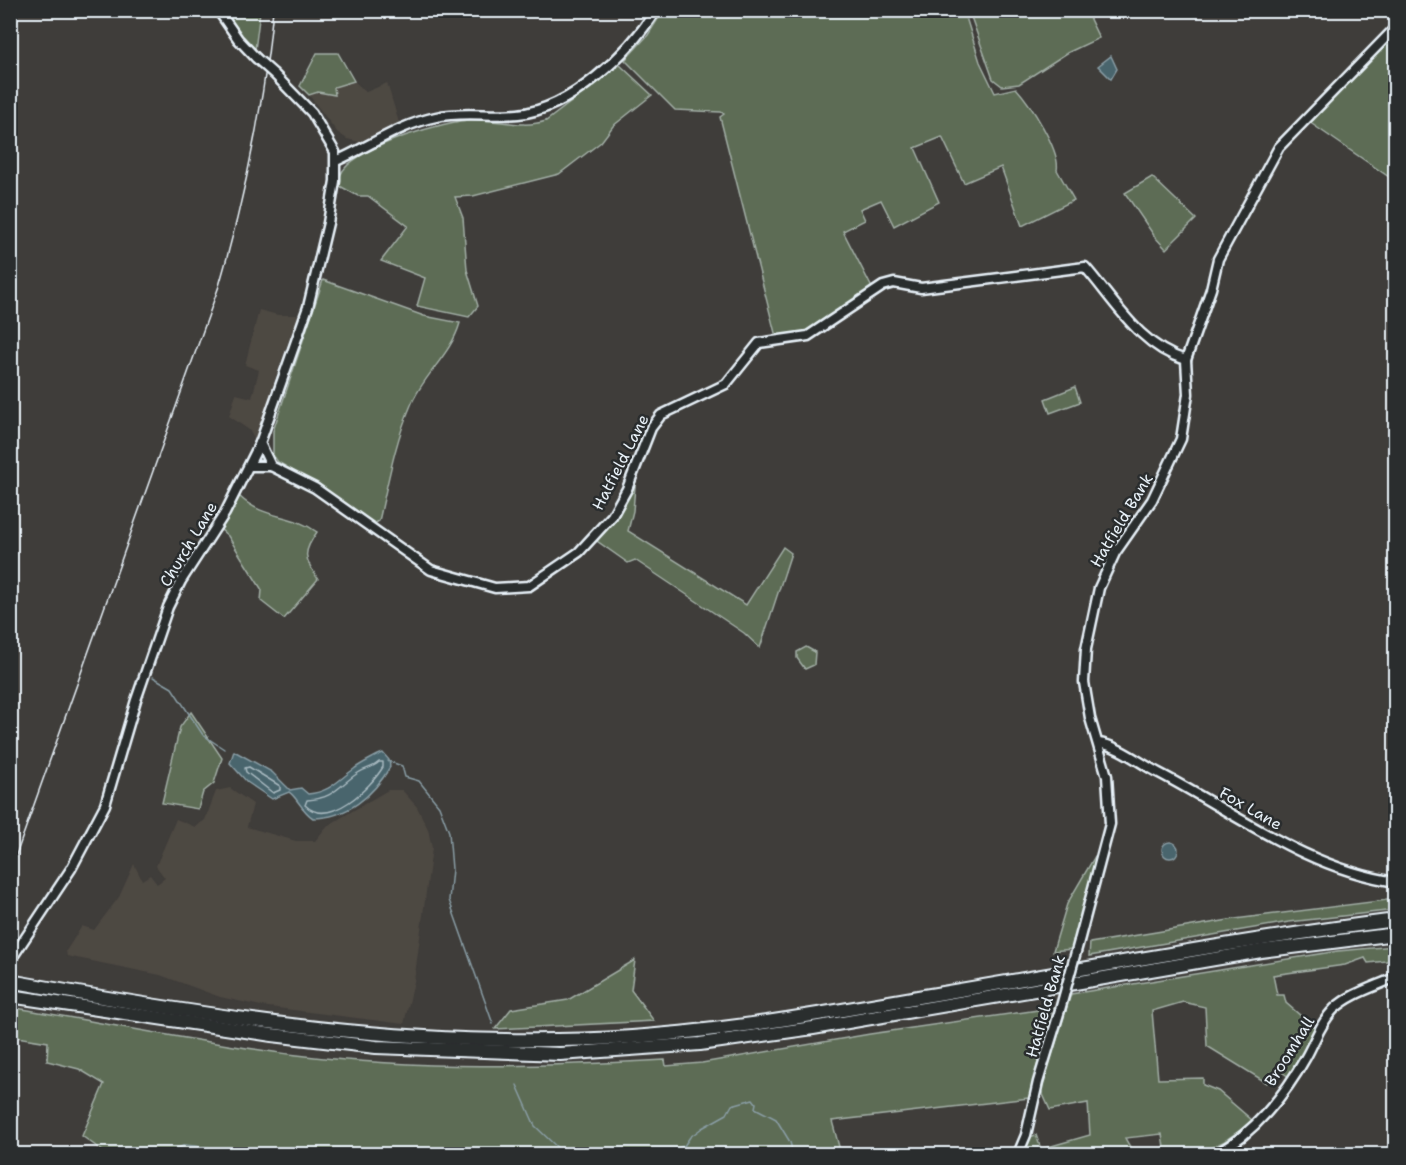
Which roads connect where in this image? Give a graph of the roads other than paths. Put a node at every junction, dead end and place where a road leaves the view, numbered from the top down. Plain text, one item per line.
1 (218, 10) edge
2 (656, 10) edge
3 (1395, 27) edge
4 (336, 161) junction
5 (1186, 360) junction
6 (260, 442) junction
7 (249, 466) junction
8 (271, 466) junction
9 (1098, 743) junction
10 (1395, 882) edge
11 (1395, 920) edge
12 (1395, 934) edge
13 (10, 961) edge
14 (1395, 977) edge
15 (10, 981) edge
16 (10, 996) edge
17 (1018, 1155) edge
18 (1216, 1155) edge

1 - 4 street, bridge
2 - 4 street
3 - 5 street, Hatfield Bank
4 - 6 street, Church Lane
5 - 8 street, Hatfield Lane
5 - 9 street, Hatfield Bank
6 - 7 street, Church Lane
6 - 8 street
7 - 8 street, Hatfield Lane
7 - 13 street, Church Lane
9 - 10 street, Fox Lane
9 - 17 street, Hatfield Bank, bridge
11 - 15 highway
12 - 16 highway
14 - 18 street, Broomhall

